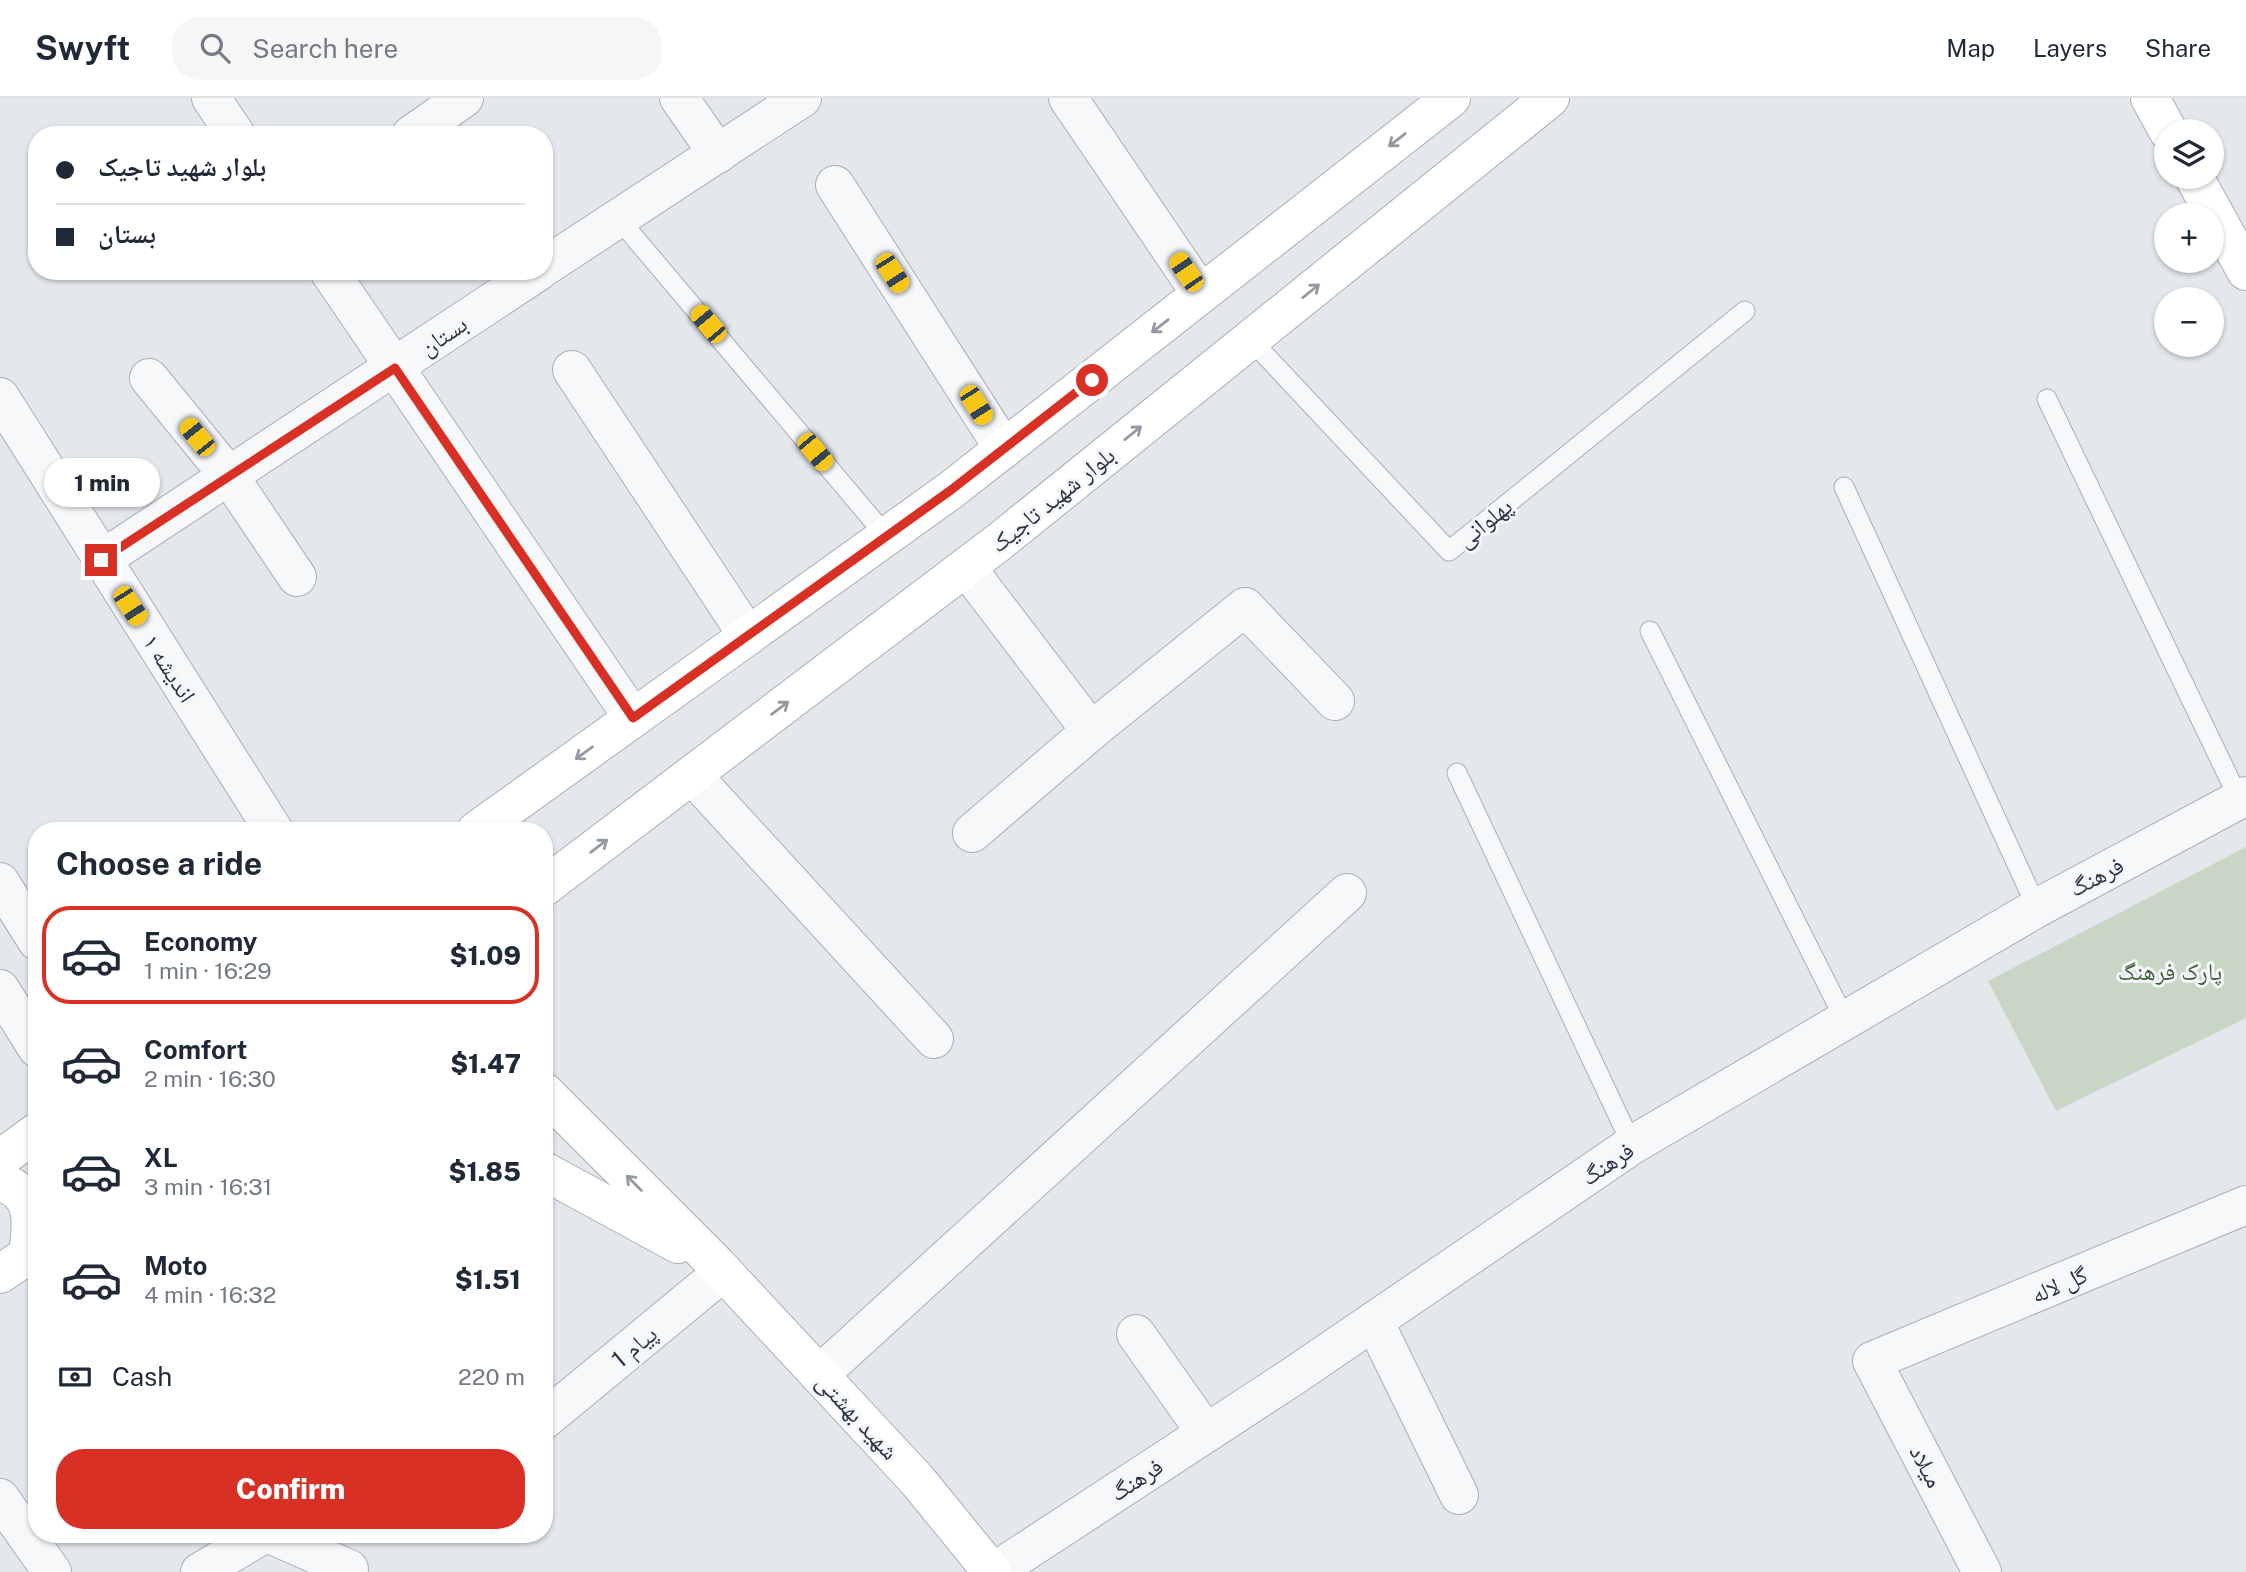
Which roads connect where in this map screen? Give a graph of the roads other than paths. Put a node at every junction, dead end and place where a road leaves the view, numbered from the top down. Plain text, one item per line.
1 (211, 98) edge
2 (464, 98) edge
3 (679, 98) edge
4 (802, 98) edge
5 (1068, 98) edge
6 (1451, 98) edge
7 (1550, 98) edge
8 (2150, 98) edge
9 (2161, 119) edge
10 (230, 126) edge
11 (424, 126) edge
12 (718, 154) junction
13 (835, 185) dead end
14 (2200, 189) edge
15 (618, 218) junction
16 (553, 261) edge
17 (2246, 271) edge
18 (335, 280) edge
19 (526, 280) edge
20 (1201, 294) junction
21 (1745, 311) dead end
22 (1250, 339) junction
23 (395, 368) junction
24 (572, 370) dead end
25 (149, 377) dead end
26 (0, 397) edge
27 (2048, 398) dead end
28 (1004, 449) junction
29 (229, 476) junction
30 (1844, 487) dead end
31 (887, 537) junction
32 (101, 560) junction
33 (966, 567) junction
34 (297, 577) dead end
35 (1650, 631) dead end
36 (748, 636) junction
37 (1335, 701) dead end
38 (633, 718) junction
39 (1091, 731) junction
40 (1457, 774) dead end
41 (692, 775) junction
42 (2243, 797) edge
43 (268, 822) edge
44 (489, 822) edge
45 (972, 833) dead end
46 (553, 880) edge
47 (0, 882) edge
48 (1347, 893) dead end
49 (2037, 908) junction
50 (28, 927) edge
51 (0, 989) edge
52 (1845, 1020) junction
53 (28, 1034) edge
54 (934, 1039) dead end
55 (553, 1101) edge
56 (28, 1139) edge
57 (1632, 1145) junction
58 (0, 1159) edge
59 (553, 1176) edge
60 (0, 1182) edge
61 (2246, 1205) edge
62 (28, 1208) edge
63 (28, 1237) edge
64 (22, 1259) edge
65 (720, 1269) junction
66 (1374, 1321) junction
67 (1136, 1334) dead end
68 (1872, 1361) joint
69 (819, 1375) junction
70 (553, 1412) edge
71 (1206, 1433) junction
72 (1460, 1495) dead end
73 (0, 1498) edge
74 (28, 1538) edge
75 (32, 1543) edge
76 (249, 1543) edge
77 (290, 1543) edge
78 (349, 1569) dead end
79 (52, 1572) edge
80 (200, 1572) edge
81 (993, 1572) edge
82 (1982, 1572) edge

1 - 10 street
2 - 11 street
3 - 12 street
4 - 12 street
5 - 20 street
6 -> 20 street
22 -> 7 street, بلوار شهید تاجیک
8 - 9 street
12 - 15 street
13 - 28 street
14 - 17 street
15 - 16 street
15 - 31 lane
18 - 23 street
19 - 23 street, بستان
20 -> 28 street
21 - 22 lane, پهلوانی
33 -> 22 street, بلوار شهید تاجیک
23 - 29 street, بستان
23 - 38 street
24 - 36 street
25 - 29 street
26 - 32 street, اندیشه ۱
27 - 42 lane
28 - 31 street
29 - 32 street, بستان
29 - 34 street
30 - 49 lane
31 - 36 street
32 - 43 street, اندیشه ۱
33 - 39 street
41 -> 33 street, بلوار شهید تاجیک
35 - 52 lane
36 - 38 street
37 - 39 street
38 -> 44 street
39 - 45 street
40 - 57 lane
46 -> 41 street, بلوار شهید تاجیک
41 - 54 street
42 - 49 street, فرهنگ
47 - 50 street
48 - 69 street
49 - 52 street, فرهنگ
51 - 53 street
52 - 57 street, فرهنگ
65 -> 55 street, شهید بهشتی
56 - 58 street
57 - 66 street, فرهنگ
59 - 65 street, شهید بهشتی
60 - 62 street
61 - 68 street, گل لاله
63 - 64 street
65 - 69 street, شهید بهشتی
65 - 70 street, پیام 1
66 - 71 street, فرهنگ
66 - 72 street
67 - 71 street
68 - 82 street, میلاد
69 - 81 street, شهید بهشتی
71 - 81 street, فرهنگ
73 - 74 street
75 - 79 street
76 - 80 street
77 - 78 street

